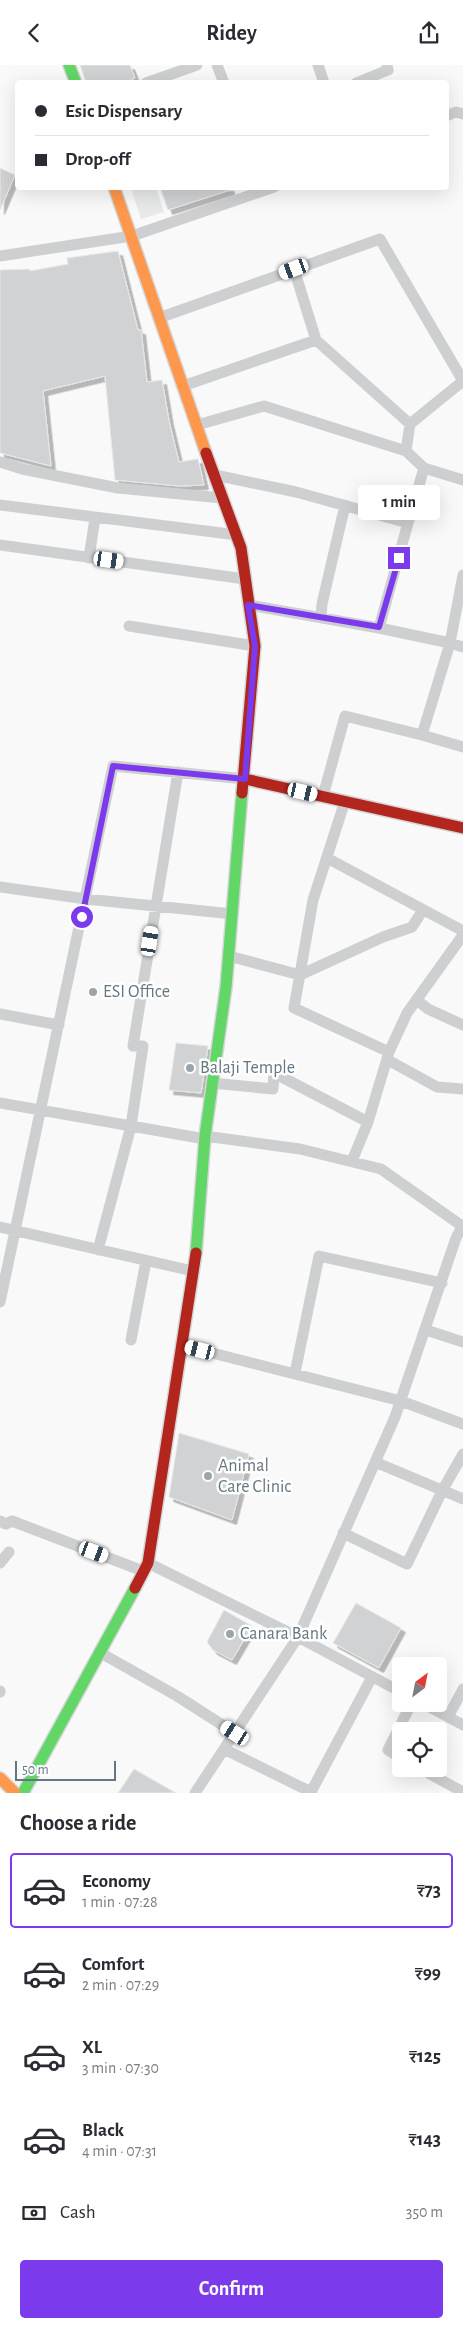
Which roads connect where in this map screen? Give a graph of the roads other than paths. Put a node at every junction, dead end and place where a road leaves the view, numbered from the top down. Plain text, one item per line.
1 (69, 65) edge
2 (197, 65) edge
3 (218, 65) edge
4 (318, 65) edge
5 (387, 65) edge
6 (75, 80) edge
7 (154, 80) edge
8 (223, 80) edge
9 (323, 80) edge
10 (363, 80) edge
11 (449, 114) edge
12 (463, 114) edge
13 (115, 190) edge
14 (265, 190) edge
15 (132, 237) junction
16 (0, 256) edge
17 (294, 269) junction
18 (159, 318) junction
19 (316, 340) junction
20 (463, 381) edge
21 (183, 386) junction
22 (410, 424) junction
23 (197, 425) junction
24 (406, 451) junction
25 (0, 462) edge
26 (424, 468) junction
27 (463, 469) edge
28 (215, 475) junction
29 (458, 479) edge
30 (222, 498) junction
31 (0, 505) edge
32 (345, 505) junction
33 (95, 518) junction
34 (408, 523) junction
35 (237, 535) junction
36 (0, 545) edge
37 (89, 558) junction
38 (463, 575) edge
39 (245, 579) junction
40 (461, 593) edge
41 (248, 605) junction
42 (321, 618) junction
43 (130, 626) dead end
44 (379, 627) junction
45 (450, 643) junction
46 (255, 646) junction
47 (463, 647) edge
48 (422, 735) junction
49 (463, 747) edge
50 (178, 773) junction
51 (245, 779) junction
52 (323, 796) junction
53 (346, 801) junction
54 (463, 828) edge
55 (327, 858) junction
56 (0, 887) edge
57 (86, 899) junction
58 (156, 906) junction
59 (423, 910) junction
60 (233, 914) junction
61 (463, 931) edge
62 (463, 935) edge
63 (229, 956) junction
64 (300, 975) junction
65 (417, 1000) junction
66 (0, 1015) edge
67 (59, 1025) junction
68 (463, 1025) edge
69 (388, 1056) junction
70 (212, 1083) junction
71 (463, 1089) edge
72 (0, 1103) edge
73 (40, 1111) junction
74 (368, 1122) junction
75 (131, 1126) junction
76 (205, 1137) junction
77 (352, 1161) junction
78 (463, 1226) edge
79 (0, 1227) edge
80 (14, 1231) junction
81 (460, 1239) edge
82 (98, 1250) junction
83 (146, 1261) junction
84 (193, 1271) junction
85 (442, 1283) junction
86 (0, 1302) edge
87 (426, 1329) junction
88 (131, 1340) dead end
89 (463, 1342) edge
90 (181, 1345) junction
91 (295, 1373) junction
92 (401, 1401) junction
93 (463, 1424) edge
94 (463, 1454) edge
95 (375, 1462) junction
96 (442, 1491) junction
97 (463, 1499) edge
98 (0, 1521) edge
99 (344, 1533) junction
100 (9, 1552) dead end
101 (0, 1563) edge
102 (145, 1567) junction
103 (298, 1637) junction
104 (99, 1652) junction
105 (372, 1677) junction
106 (392, 1687) edge
107 (463, 1689) edge
108 (441, 1713) edge
109 (448, 1717) junction
110 (463, 1725) edge
111 (235, 1733) junction
112 (392, 1742) edge
113 (224, 1749) junction
114 (392, 1752) edge
115 (436, 1777) edge
116 (0, 1778) edge
117 (463, 1792) edge
118 (15, 1793) edge
119 (23, 1793) edge
120 (195, 1793) edge
121 (312, 1793) edge

1 - 6 main road
2 - 7 street
3 - 8 street
4 - 9 street
5 - 10 street
11 - 12 street
13 - 15 main road
14 - 15 street
15 - 16 street
15 - 18 main road
17 - 18 street
17 - 19 street
17 - 20 street
18 - 21 main road
19 - 21 street
19 - 22 street
20 - 22 street
21 - 23 main road
22 - 24 street
23 - 24 street
23 - 28 main road
24 - 26 street
25 - 30 street
26 - 29 street
26 - 34 street
27 - 29 street
28 - 30 main road
28 - 32 street
30 - 35 main road
31 - 33 street
32 - 34 street
32 - 42 street
33 - 35 street
33 - 37 street
34 - 44 street
35 - 39 main road
36 - 37 street
37 - 39 street
38 - 40 street
39 - 41 main road
40 - 45 street
41 - 42 street
41 - 46 main road
42 - 44 street
43 - 46 street
44 - 45 street
45 - 47 street
45 - 48 street
46 - 51 main road
48 - 49 street
48 - 52 street
50 - 51 street
50 - 57 street
50 - 58 street
51 - 52 main road
51 - 60 main road
52 - 53 main road
53 - 54 main road
53 - 55 street
55 - 59 street
55 - 64 street
56 - 57 street
57 - 58 street
57 - 67 street
58 - 60 street
58 - 75 street
59 - 61 street
59 - 64 street
60 - 63 main road
62 - 65 street
63 - 64 street
63 - 70 main road
64 - 69 street
65 - 68 street
65 - 69 street
66 - 67 street
67 - 73 street
69 - 71 street
69 - 74 street
70 - 74 street
70 - 76 main road
72 - 73 street
73 - 75 street
73 - 80 street
74 - 77 street
75 - 76 street
75 - 82 street
76 - 77 street
76 - 84 main road
77 - 78 street
78 - 81 street
79 - 80 street
80 - 82 street
80 - 86 street
81 - 85 street
82 - 83 street
83 - 84 street
83 - 88 street
84 - 90 main road
85 - 87 street
85 - 91 street
87 - 89 street
87 - 92 street
90 - 91 street
90 - 102 main road
91 - 92 street
92 - 93 street
92 - 95 street
94 - 96 street
95 - 96 street
95 - 99 street
96 - 97 street
96 - 99 street
98 - 102 street
99 - 103 street
100 - 101 street
102 - 103 street
102 - 104 main road
103 - 105 street
103 - 111 street
104 - 111 street
104 - 119 main road
105 - 106 street
105 - 121 street
107 - 109 street
108 - 109 street
109 - 110 street
111 - 113 street
112 - 114 street
113 - 120 street
113 - 121 street
115 - 117 street
116 - 118 main road

